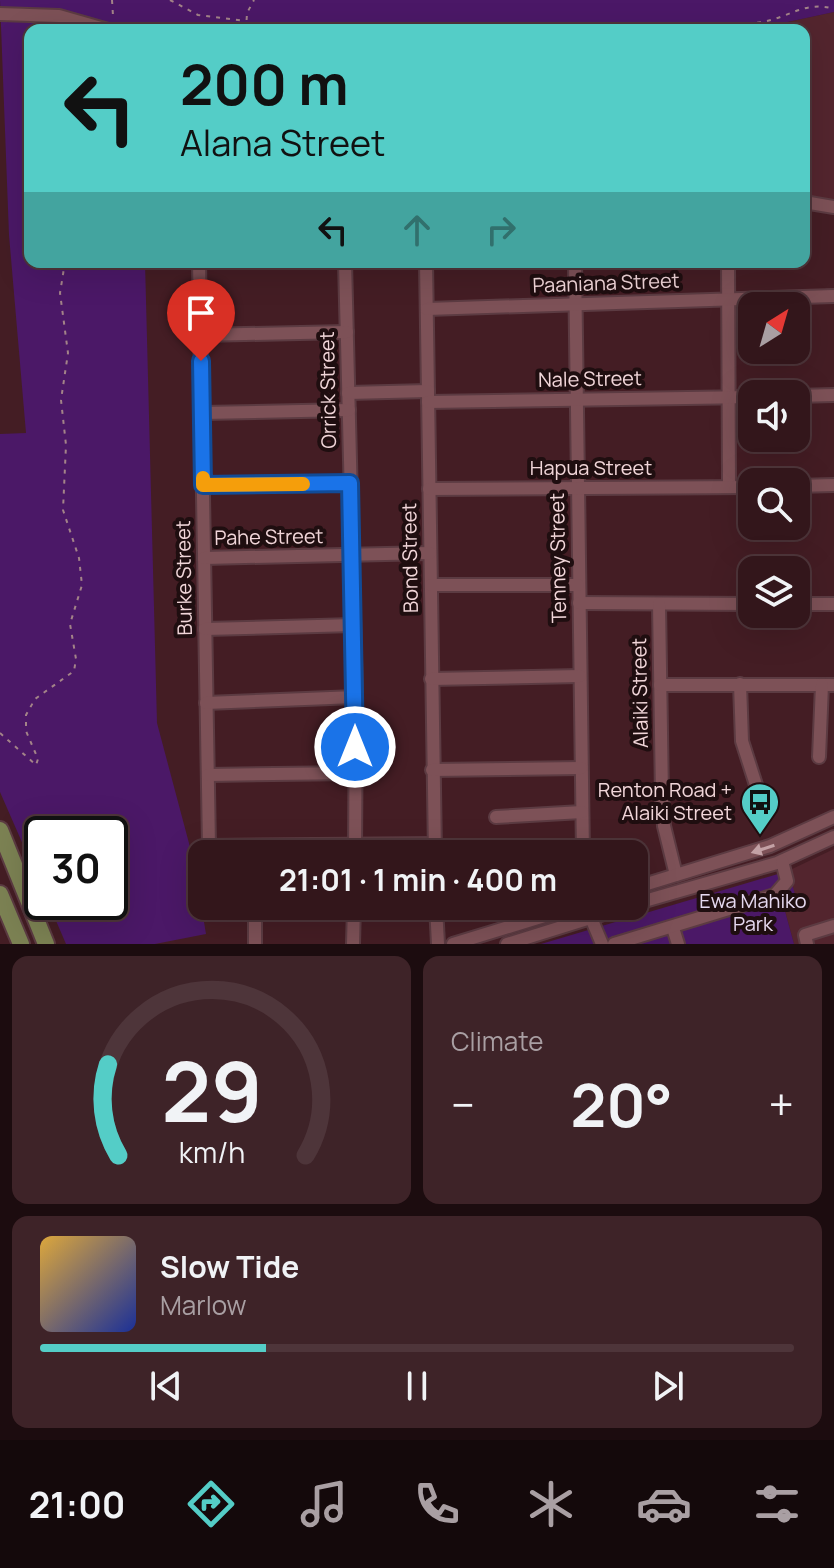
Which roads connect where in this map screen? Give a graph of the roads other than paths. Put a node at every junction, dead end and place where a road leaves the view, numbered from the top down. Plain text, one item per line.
1 (0, 14) edge
2 (87, 24) edge
3 (810, 203) edge
4 (834, 207) edge
5 (199, 268) edge
6 (345, 268) edge
7 (426, 268) edge
8 (575, 268) edge
9 (728, 268) edge
10 (834, 296) edge
11 (728, 299) junction
12 (575, 304) junction
13 (427, 309) junction
14 (347, 332) junction
15 (201, 335) junction
16 (348, 393) junction
17 (834, 395) edge
18 (428, 396) junction
19 (810, 396) edge
20 (728, 397) junction
21 (738, 397) edge
22 (577, 399) junction
23 (349, 410) junction
24 (202, 413) junction
25 (350, 483) junction
26 (203, 485) junction
27 (834, 485) edge
28 (810, 486) edge
29 (729, 487) junction
30 (738, 487) edge
31 (577, 488) junction
32 (429, 489) junction
33 (430, 553) junction
34 (352, 556) junction
35 (204, 558) junction
36 (431, 585) junction
37 (578, 585) junction
38 (579, 603) junction
39 (659, 604) junction
40 (738, 604) edge
41 (810, 604) edge
42 (834, 604) edge
43 (354, 625) junction
44 (205, 629) junction
45 (580, 676) junction
46 (431, 679) junction
47 (740, 684) junction
48 (660, 685) junction
49 (828, 685) edge
50 (356, 697) junction
51 (206, 703) junction
52 (819, 757) dead end
53 (581, 768) junction
54 (432, 770) junction
55 (355, 773) junction
56 (208, 775) junction
57 (757, 788) dead end
58 (582, 812) junction
59 (496, 817) dead end
60 (834, 817) edge
61 (0, 830) edge
62 (834, 837) edge
63 (209, 840) edge
64 (355, 840) edge
65 (434, 840) edge
66 (583, 840) edge
67 (782, 861) junction
68 (676, 875) junction
69 (648, 884) edge
70 (0, 894) edge
71 (648, 900) edge
72 (255, 920) edge
73 (354, 920) edge
74 (437, 920) edge
75 (531, 920) edge
76 (567, 920) edge
77 (593, 920) edge
78 (834, 926) edge
79 (673, 928) junction
80 (255, 943) edge
81 (21, 944) edge
82 (46, 944) edge
83 (353, 944) edge
84 (438, 944) edge
85 (453, 944) edge
86 (507, 944) edge
87 (602, 944) edge
88 (614, 944) edge
89 (678, 944) edge
90 (807, 944) edge

1 - 2 street
3 - 4 street
5 - 15 street, Burke Street
6 - 14 street, Orrick Street
7 - 13 street, Bond Street
8 - 12 street, Tenney Street
9 - 11 street
10 - 11 street, Paaniana Street
11 - 12 street, Paaniana Street
11 - 20 street
12 - 13 street, Paaniana Street
12 - 22 street, Tenney Street
13 - 18 street, Bond Street
14 - 15 street
14 - 16 street, Orrick Street
15 - 24 street, Burke Street
16 - 18 street, Nale Street
16 - 23 street, Orrick Street
17 - 19 street
18 - 22 street, Nale Street
18 - 32 street, Bond Street
20 - 21 street, Nale Street
20 - 22 street, Nale Street
20 - 29 street
22 - 31 street, Tenney Street
23 - 24 street
23 - 25 street, Orrick Street
24 - 26 street, Burke Street
25 - 26 street
25 - 34 street, Orrick Street
26 - 35 street, Burke Street
27 - 28 street
29 - 30 street, Hapua Street
29 - 31 street, Hapua Street
31 - 32 street, Hapua Street
31 - 37 street, Tenney Street
32 - 33 street, Bond Street
33 - 34 street, Pahe Street
33 - 36 street, Bond Street
34 - 35 street, Pahe Street
34 - 43 street, Orrick Street
35 - 44 street, Burke Street
36 - 37 street
36 - 46 street, Bond Street
37 - 38 street, Tenney Street
38 - 39 street
38 - 45 street, Tenney Street
39 - 40 street
39 - 48 street, Alaiki Street
41 - 42 street
43 - 44 street
43 - 50 street, Orrick Street
44 - 51 street, Burke Street
45 - 46 street
45 - 53 street, Tenney Street
46 - 54 street, Bond Street
47 - 48 street
47 - 49 street
47 - 57 street
48 - 68 street, Alaiki Street
49 - 52 street
50 - 51 street
50 - 55 street, Orrick Street
51 - 56 street, Burke Street
53 - 54 street
53 - 58 street, Tenney Street
54 - 65 street, Bond Street
55 - 56 street
55 - 64 street, Orrick Street
56 - 63 street, Burke Street
58 - 59 street
58 - 66 street, Tenney Street
60 -> 68 street
61 - 82 main road
62 - 67 street
67 - 71 street
67 - 79 street
68 - 69 street
70 - 81 main road
72 - 80 street
73 - 83 street
74 - 84 street
75 - 85 street
76 - 86 street
77 - 87 street
78 - 90 street
79 - 88 street
79 - 89 street

